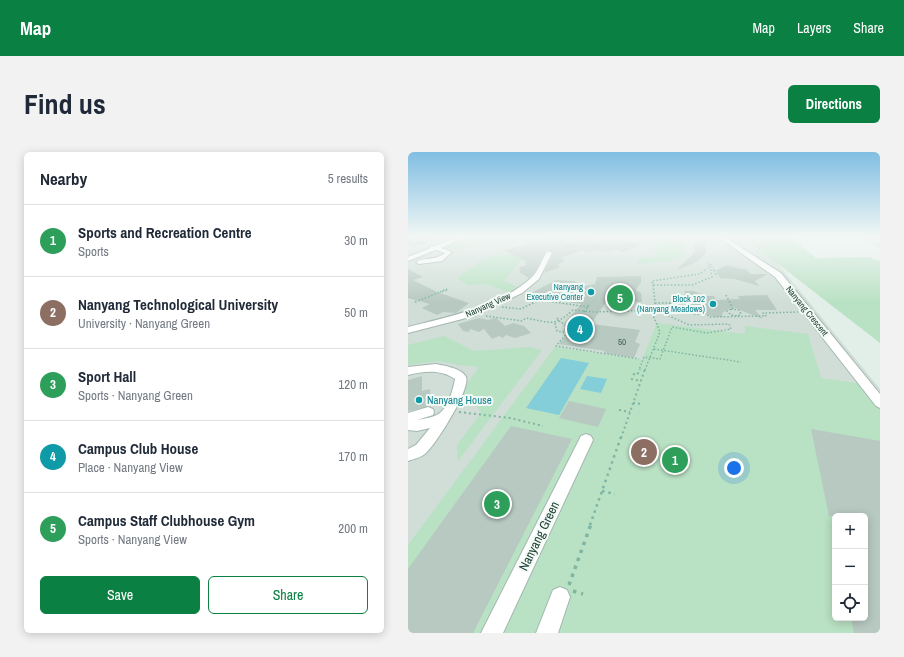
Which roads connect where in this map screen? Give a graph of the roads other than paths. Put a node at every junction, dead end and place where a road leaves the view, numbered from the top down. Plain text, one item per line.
1 (441, 258) edge
2 (546, 258) edge
3 (755, 258) edge
4 (419, 262) dead end
5 (408, 330) edge
6 (408, 371) edge
7 (880, 403) edge
8 (428, 412) dead end
9 (445, 416) junction
10 (408, 418) edge
11 (408, 425) edge
12 (586, 440) dead end
13 (408, 455) edge
14 (560, 597) dead end
15 (492, 633) edge
16 (547, 633) edge

1 - 4 street
2 - 5 street, Nanyang View
3 - 7 street, Nanyang Crescent
6 - 9 street
8 - 10 street
9 - 11 street
9 - 13 street
12 - 15 street, Nanyang Green
14 - 16 street

